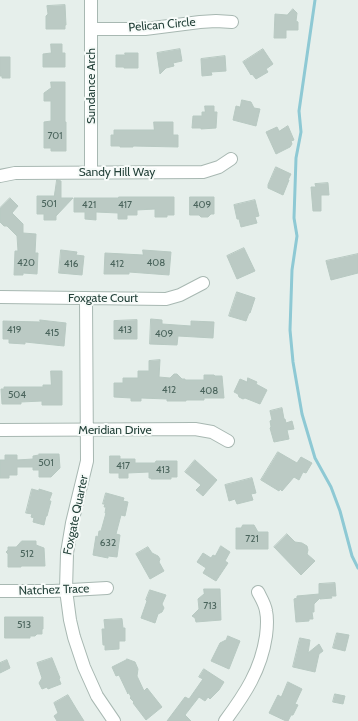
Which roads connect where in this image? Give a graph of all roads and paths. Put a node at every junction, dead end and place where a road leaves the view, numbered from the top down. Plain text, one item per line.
1 (91, 0) edge
2 (232, 22) dead end
3 (91, 29) junction
4 (231, 159) dead end
5 (91, 172) junction
6 (0, 176) edge
7 (203, 283) dead end
8 (0, 297) edge
9 (86, 298) junction
10 (0, 430) edge
11 (87, 430) junction
12 (228, 441) dead end
13 (107, 588) dead end
14 (66, 590) junction
15 (0, 591) edge
16 (258, 592) dead end
17 (114, 721) edge
18 (225, 721) edge

1 - 3 street, Sundance Arch
2 - 3 street, Pelican Circle
3 - 5 street, Sundance Arch
4 - 5 street, Sandy Hill Way
5 - 6 street, Sandy Hill Way
7 - 9 street, Foxgate Court
8 - 9 street, Foxgate Court
9 - 11 street, Foxgate Quarter
10 - 11 street, Meridian Drive
11 - 12 street, Meridian Drive
11 - 14 street, Foxgate Quarter
13 - 14 street, Natchez Trace
14 - 15 street, Natchez Trace
14 - 17 street, Foxgate Quarter
16 - 18 street

